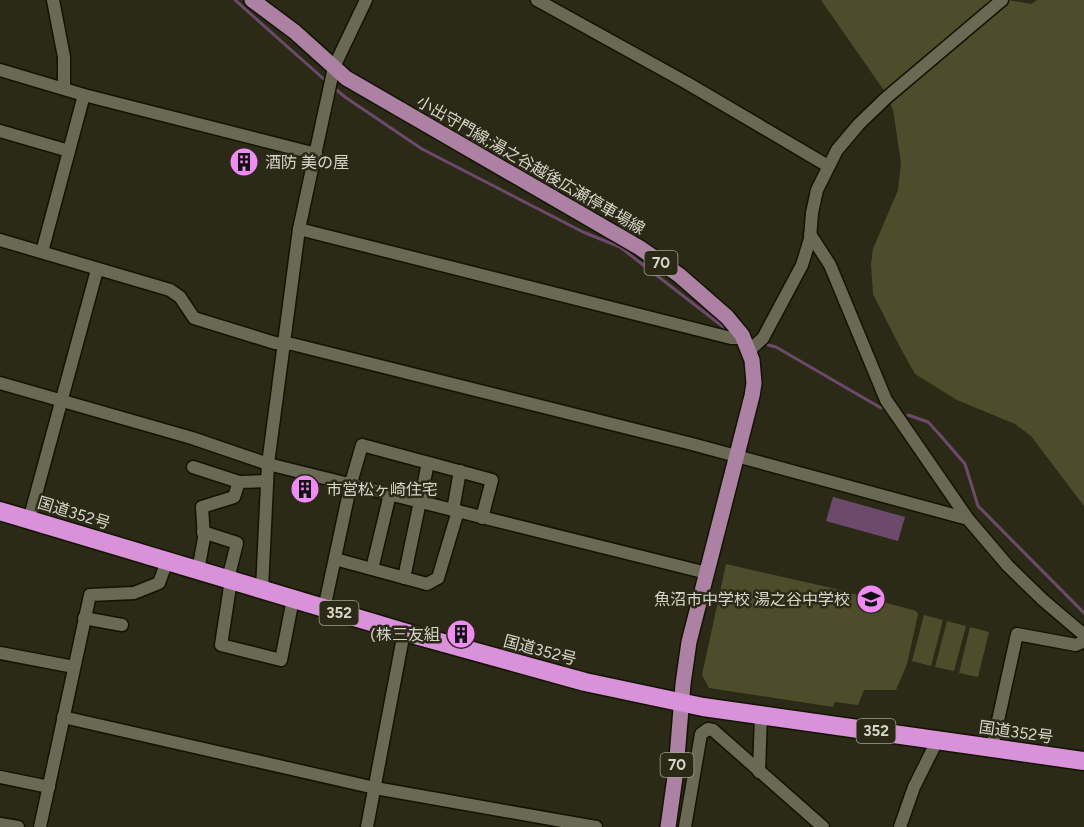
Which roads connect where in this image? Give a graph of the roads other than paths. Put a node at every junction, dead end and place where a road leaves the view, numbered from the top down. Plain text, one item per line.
1 (53, 0) edge
2 (252, 0) edge
3 (366, 0) edge
4 (537, 0) edge
5 (1002, 0) edge
6 (334, 68) junction
7 (0, 70) edge
8 (64, 88) junction
9 (84, 95) junction
10 (0, 131) edge
11 (69, 151) junction
12 (316, 154) junction
13 (828, 166) junction
14 (300, 229) junction
15 (810, 234) junction
16 (0, 240) edge
17 (42, 252) junction
18 (97, 270) junction
19 (742, 335) junction
20 (284, 344) junction
21 (749, 351) junction
22 (0, 383) edge
23 (61, 401) junction
24 (738, 456) junction
25 (428, 463) junction
26 (268, 464) junction
27 (193, 467) dead end
28 (460, 471) junction
29 (239, 482) junction
30 (267, 482) junction
31 (351, 483) junction
32 (390, 494) junction
33 (420, 501) junction
34 (0, 511) edge
35 (455, 511) junction
36 (483, 518) junction
37 (968, 519) junction
38 (29, 520) junction
39 (203, 532) junction
40 (335, 559) junction
41 (166, 561) junction
42 (372, 569) junction
43 (198, 571) junction
44 (707, 573) junction
45 (404, 578) junction
46 (229, 580) junction
47 (262, 589) junction
48 (293, 599) junction
49 (324, 609) junction
50 (84, 618) junction
51 (122, 625) dead end
52 (404, 633) junction
53 (1084, 636) edge
54 (0, 653) edge
55 (74, 667) junction
56 (681, 703) junction
57 (761, 715) junction
58 (63, 717) junction
59 (936, 739) junction
60 (992, 748) junction
61 (1084, 761) edge
62 (759, 772) junction
63 (0, 777) edge
64 (49, 787) junction
65 (375, 788) junction
66 (0, 824) edge
67 (18, 827) edge
68 (40, 827) edge
69 (367, 827) edge
70 (596, 827) edge
71 (668, 827) edge
72 (685, 827) edge
73 (824, 827) edge
74 (900, 827) edge

1 - 8 street
2 - 6 main road, 小出守門線;湯之谷越後広瀬停車場線 / 70
3 - 6 street
4 - 13 street
5 - 13 street
6 - 12 street
6 - 19 main road, 小出守門線;湯之谷越後広瀬停車場線 / 70
7 - 8 street
8 - 9 street
9 - 11 street
9 - 12 street
10 - 11 street
11 - 17 street
12 - 14 street
13 - 15 street
14 - 19 street
14 - 20 street
15 - 21 street
15 - 37 street
16 - 17 street
17 - 18 street
18 - 20 street
18 - 23 street
19 - 21 main road, 小出守門線;湯之谷越後広瀬停車場線 / 70
20 - 24 street
20 - 26 street
21 - 24 main road, 小出守門線;湯之谷越後広瀬停車場線 / 70
22 - 23 street
23 - 26 street
23 - 38 street
24 - 37 street
24 - 44 main road, 小出守門線;湯之谷越後広瀬停車場線 / 70
25 - 28 street
25 - 31 street
25 - 33 street
26 - 30 street
26 - 31 street
27 - 29 street
28 - 35 street
28 - 36 street
29 - 30 street
29 - 39 street
30 - 47 street
31 - 32 street
31 - 40 street
32 - 33 street
32 - 42 street
33 - 35 street
33 - 45 street
34 - 38 highway, 国道352号 / 352
35 - 36 street
35 - 45 street
36 - 44 street
37 - 53 street
38 - 41 highway, 国道352号 / 352
39 - 43 street
39 - 46 street
40 - 42 street
40 - 49 street
41 - 43 highway, 国道352号 / 352
41 - 50 street
42 - 45 street
43 - 46 highway, 国道352号 / 352
44 - 56 main road, 小出守門線;湯之谷越後広瀬停車場線 / 70
46 - 47 highway, 国道352号 / 352
46 - 48 street
47 - 48 highway, 国道352号 / 352
48 - 49 highway, 国道352号 / 352
49 - 52 highway, 国道352号 / 352
50 - 51 street
50 - 55 street
52 - 56 highway, 国道352号 / 352
52 - 65 street
53 - 60 street
54 - 55 street
55 - 58 street
56 - 57 highway, 国道352号 / 352
56 - 71 main road, 70
57 - 59 highway, 国道352号 / 352
57 - 62 street
58 - 64 street
58 - 65 street
59 - 60 highway, 国道352号 / 352
59 - 74 street
60 - 61 highway, 国道352号 / 352
62 - 72 street
62 - 73 street
63 - 64 street
64 - 68 street
65 - 69 street
65 - 70 street
66 - 67 street

